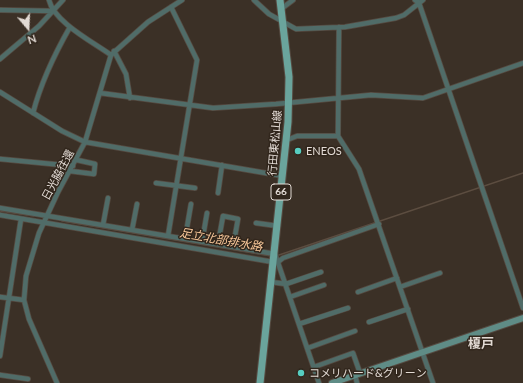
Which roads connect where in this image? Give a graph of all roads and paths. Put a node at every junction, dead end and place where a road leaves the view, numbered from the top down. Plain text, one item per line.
1 (49, 0) edge
2 (63, 0) edge
3 (182, 0) edge
4 (254, 0) edge
5 (280, 0) edge
6 (293, 0) edge
7 (419, 1) edge
8 (171, 7) junction
9 (281, 9) junction
10 (0, 10) edge
11 (53, 12) junction
12 (283, 21) junction
13 (70, 27) junction
14 (339, 27) junction
15 (113, 53) junction
16 (0, 59) edge
17 (523, 63) edge
18 (447, 89) junction
19 (0, 92) edge
20 (100, 93) junction
21 (130, 98) junction
22 (339, 98) junction
23 (289, 102) junction
24 (189, 106) junction
25 (33, 113) junction
26 (338, 136) junction
27 (287, 140) junction
28 (85, 142) junction
29 (180, 158) junction
30 (0, 159) edge
31 (76, 160) junction
32 (222, 165) junction
33 (73, 166) junction
34 (70, 171) junction
35 (283, 176) junction
36 (156, 183) dead end
37 (176, 185) junction
38 (195, 188) dead end
39 (218, 193) dead end
40 (108, 198) dead end
41 (137, 204) dead end
42 (191, 204) dead end
43 (0, 208) edge
44 (207, 213) dead end
45 (0, 215) edge
46 (47, 215) junction
47 (21, 219) junction
48 (43, 222) junction
49 (256, 223) dead end
50 (379, 224) junction
51 (103, 225) junction
52 (278, 226) junction
53 (132, 230) junction
54 (168, 236) junction
55 (185, 239) junction
56 (202, 242) junction
57 (218, 244) junction
58 (233, 247) junction
59 (275, 259) junction
60 (321, 272) dead end
61 (440, 273) dead end
62 (397, 278) junction
63 (271, 282) junction
64 (286, 284) junction
65 (324, 285) dead end
66 (400, 287) junction
67 (358, 292) dead end
68 (0, 297) edge
69 (290, 297) junction
70 (9, 299) junction
71 (24, 300) junction
72 (348, 308) dead end
73 (523, 308) edge
74 (408, 309) junction
75 (0, 318) edge
76 (523, 318) edge
77 (6, 319) junction
78 (369, 322) dead end
79 (299, 324) junction
80 (355, 331) dead end
81 (308, 348) junction
82 (422, 352) junction
83 (0, 356) edge
84 (314, 367) junction
85 (358, 374) junction
86 (0, 375) edge
87 (28, 379) dead end
88 (56, 383) edge
89 (260, 383) edge
90 (319, 383) edge
91 (334, 383) edge
92 (357, 383) edge
93 (433, 383) edge

1 - 11 street
2 - 11 street
3 - 8 street
4 - 12 street
5 - 9 main road, 行田東松山線 / 66
6 - 9 street
7 - 14 street
7 - 18 street
8 - 15 street
8 - 24 street
9 - 12 main road, 行田東松山線 / 66
10 - 11 street
11 - 13 street
11 - 16 street
12 - 14 street
12 - 23 main road, 行田東松山線 / 66
13 - 15 street
13 - 25 street
14 - 22 street
15 - 20 street, 日光脇往還
15 - 21 street
17 - 18 street
18 - 22 street
18 - 73 street
19 - 25 street
20 - 21 street
20 - 28 street, 日光脇往還
21 - 24 street
22 - 23 street
22 - 26 street
23 - 24 street
23 - 27 main road, 行田東松山線 / 66
24 - 29 street
25 - 28 street
26 - 27 street
26 - 50 street
27 - 35 main road, 行田東松山線 / 66
28 - 29 street
28 - 31 street, 日光脇往還
29 - 32 street
29 - 37 street
30 - 33 street
31 - 33 street, 日光脇往還
31 - 34 street
32 - 35 street
32 - 39 street
33 - 34 street, 日光脇往還
34 - 46 street, 日光脇往還
35 - 52 main road, 行田東松山線 / 66
36 - 37 street
37 - 38 street
37 - 54 street
40 - 51 street
41 - 53 street
42 - 55 street
43 - 46 street
44 - 56 street
45 - 47 street
46 - 48 street, 日光脇往還
46 - 51 street
47 - 48 street
47 - 70 street
48 - 59 street
48 - 71 street, 日光脇往還
49 - 52 street
50 - 59 street
50 - 62 street
51 - 53 street
52 - 59 main road, 行田東松山線 / 66
53 - 54 street
54 - 55 street
55 - 56 street
56 - 57 street
57 - 58 street
57 - 58 street
58 - 59 street
59 - 63 main road, 行田東松山線 / 66
59 - 64 street
60 - 64 street
61 - 66 street
62 - 66 street
62 - 67 street
63 - 64 street
63 - 89 main road, 行田東松山線 / 66
64 - 69 street
65 - 69 street
66 - 74 street
68 - 70 street
69 - 79 street
70 - 71 street
70 - 77 street
71 - 88 street, 日光脇往還
72 - 79 street
74 - 78 street
74 - 82 street
75 - 77 street
76 - 82 street
77 - 83 street
79 - 81 street
80 - 81 street
81 - 84 street
82 - 85 street
82 - 93 street
84 - 85 street
84 - 90 street
85 - 91 street
85 - 92 street
86 - 87 street

